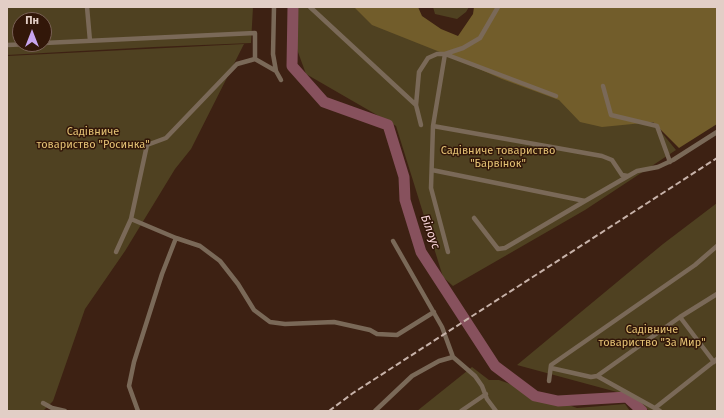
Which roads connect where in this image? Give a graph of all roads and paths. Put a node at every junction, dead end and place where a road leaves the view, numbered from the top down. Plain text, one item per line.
1 (87, 7) edge
2 (274, 7) edge
3 (310, 7) edge
4 (498, 7) edge
5 (90, 41) junction
6 (52, 43) edge
7 (445, 54) junction
8 (255, 59) junction
9 (276, 71) junction
10 (281, 80) dead end
11 (603, 86) dead end
12 (556, 96) dead end
13 (416, 104) junction
14 (421, 125) dead end
15 (433, 126) junction
16 (717, 132) edge
17 (670, 162) junction
18 (432, 170) junction
19 (628, 176) junction
20 (585, 201) junction
21 (474, 218) dead end
22 (131, 219) junction
23 (176, 238) junction
24 (393, 241) dead end
25 (717, 246) edge
26 (116, 252) dead end
27 (448, 252) dead end
28 (717, 294) edge
29 (434, 312) junction
30 (680, 317) junction
31 (453, 357) junction
32 (716, 360) edge
33 (551, 368) junction
34 (597, 376) junction
35 (549, 381) dead end
36 (486, 394) junction
37 (43, 403) dead end
38 (655, 408) junction
39 (65, 411) edge
40 (138, 411) edge
41 (375, 411) edge
42 (460, 411) edge
43 (496, 411) edge
44 (660, 411) edge

1 - 5 street
2 - 9 street
3 - 13 street
4 - 7 street
5 - 6 street
5 - 8 street
7 - 12 street
7 - 13 street
7 - 15 street
8 - 9 street
8 - 22 street
9 - 10 street
11 - 17 street
13 - 14 street
15 - 18 street
15 - 19 street
16 - 17 street
17 - 19 street
18 - 20 street
18 - 27 street
19 - 20 street
20 - 21 street
22 - 23 street
22 - 26 street
23 - 29 street
23 - 40 street
24 - 29 street
25 - 33 street
28 - 30 street
29 - 31 street
30 - 32 street
30 - 34 street
31 - 36 street
31 - 41 street
32 - 38 street
33 - 34 street
33 - 35 street
34 - 38 street
36 - 42 street
36 - 43 street
37 - 39 street
38 - 44 street

